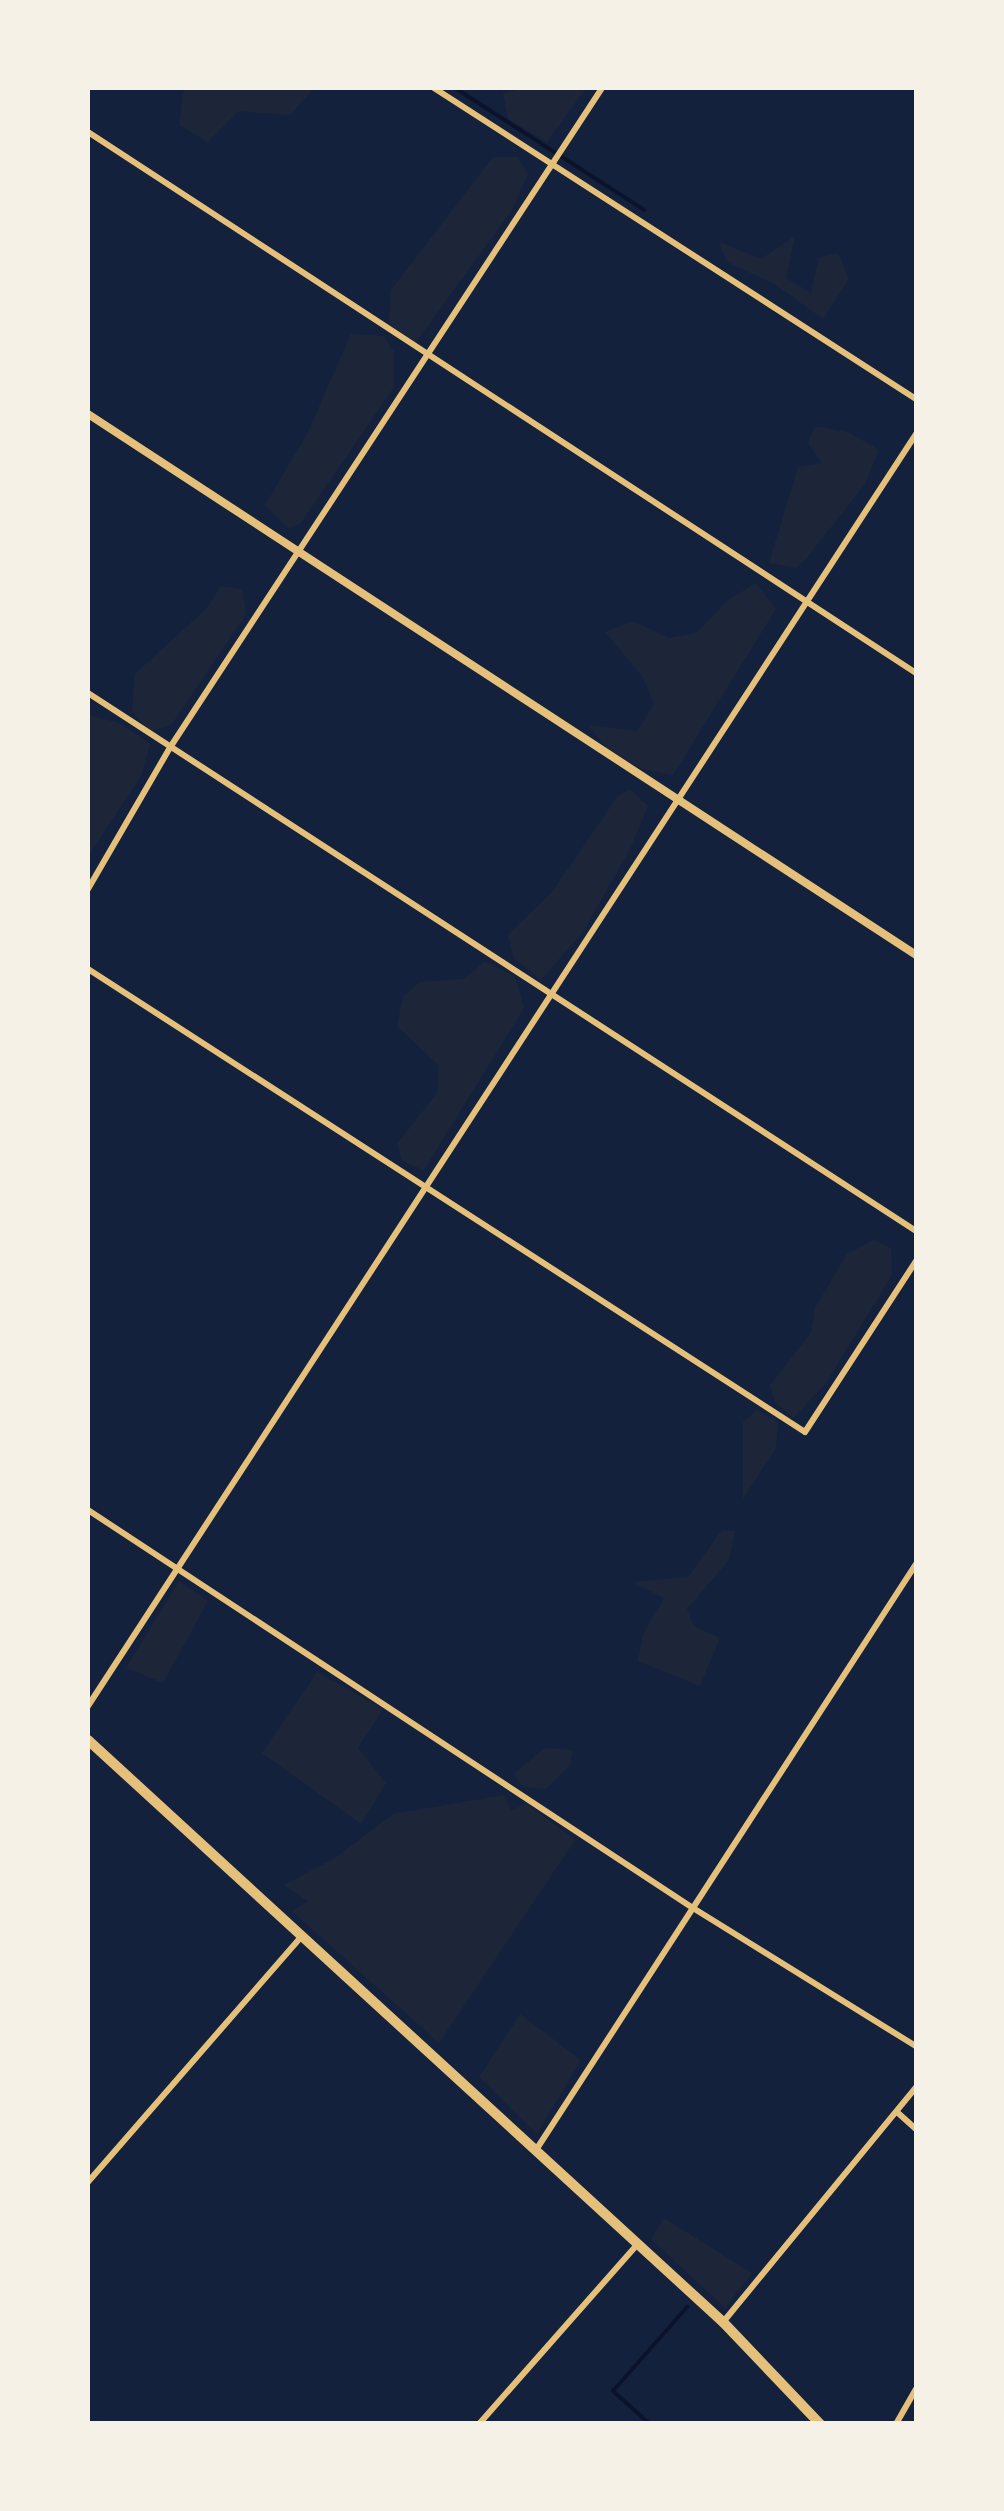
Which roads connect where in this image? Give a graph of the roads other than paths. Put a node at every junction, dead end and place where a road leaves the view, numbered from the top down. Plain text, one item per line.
1 (434, 88) edge
2 (602, 88) edge
3 (88, 132) edge
4 (553, 164) junction
5 (428, 354) junction
6 (916, 399) edge
7 (88, 414) edge
8 (916, 434) edge
9 (297, 551) junction
10 (806, 600) junction
11 (916, 672) edge
12 (88, 693) edge
13 (171, 746) junction
14 (676, 798) junction
15 (88, 888) edge
16 (916, 954) edge
17 (88, 969) edge
18 (548, 994) junction
19 (425, 1185) junction
20 (916, 1231) edge
21 (916, 1260) edge
22 (88, 1510) edge
23 (916, 1564) edge
24 (177, 1568) junction
25 (88, 1706) edge
26 (88, 1740) edge
27 (694, 1908) junction
28 (300, 1937) junction
29 (916, 2046) edge
30 (916, 2087) edge
31 (897, 2112) junction
32 (916, 2129) edge
33 (536, 2151) junction
34 (88, 2182) edge
35 (638, 2244) junction
36 (723, 2322) junction
37 (916, 2389) edge
38 (479, 2424) edge
39 (820, 2424) edge
40 (896, 2424) edge

1 - 4 street
2 - 4 street
3 - 5 street
4 - 5 street
4 - 6 street
5 - 9 street
5 - 10 street
7 - 9 street
8 - 10 street
9 - 13 street
9 - 14 street
10 - 11 street
10 - 14 street
12 - 13 street
13 - 15 street
13 - 18 street
14 - 16 street
14 - 18 street
17 - 19 street
18 - 19 street
18 - 20 street
19 - 21 street
19 - 24 street
22 - 24 street
23 - 27 street
24 - 25 street
24 - 27 street
26 - 28 main road
27 - 29 street
27 - 33 street
28 - 33 main road
28 - 34 street
30 - 31 street
31 - 32 street
31 - 36 street
33 - 35 main road
35 - 36 main road
35 - 38 street
36 - 39 main road
37 - 40 street

